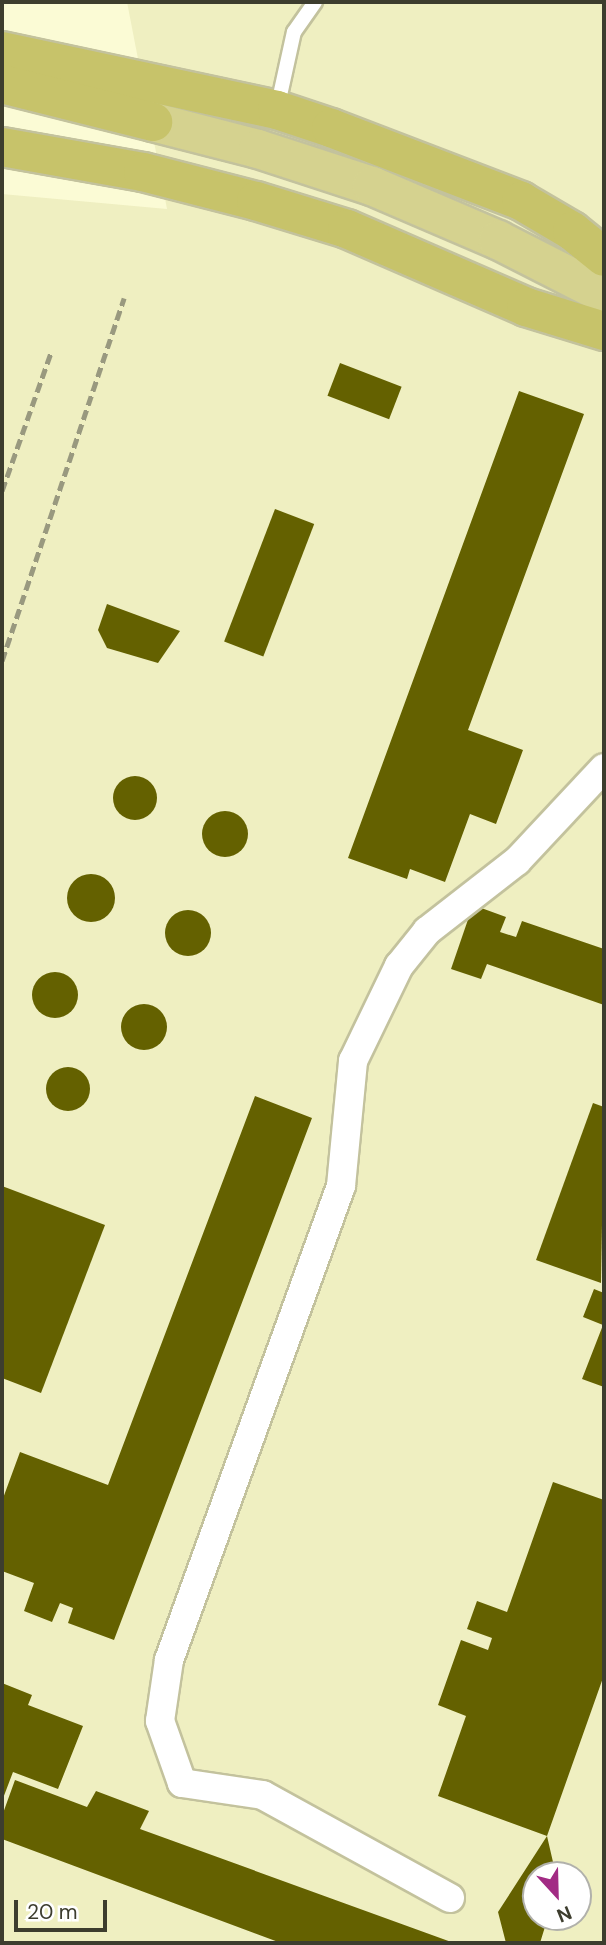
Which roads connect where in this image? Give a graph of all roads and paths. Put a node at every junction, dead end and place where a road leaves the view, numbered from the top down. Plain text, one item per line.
1 (315, 2) edge
2 (2, 51) edge
3 (2, 84) edge
4 (2, 102) edge
5 (277, 110) junction
6 (153, 122) junction
7 (2, 147) edge
8 (604, 257) edge
9 (604, 293) edge
10 (604, 331) edge
11 (604, 768) edge
12 (450, 1898) dead end

1 - 5 lane
2 - 5 highway
3 - 6 highway
4 - 6 highway
5 - 8 highway
6 - 9 main road
7 - 10 highway
11 - 12 street

